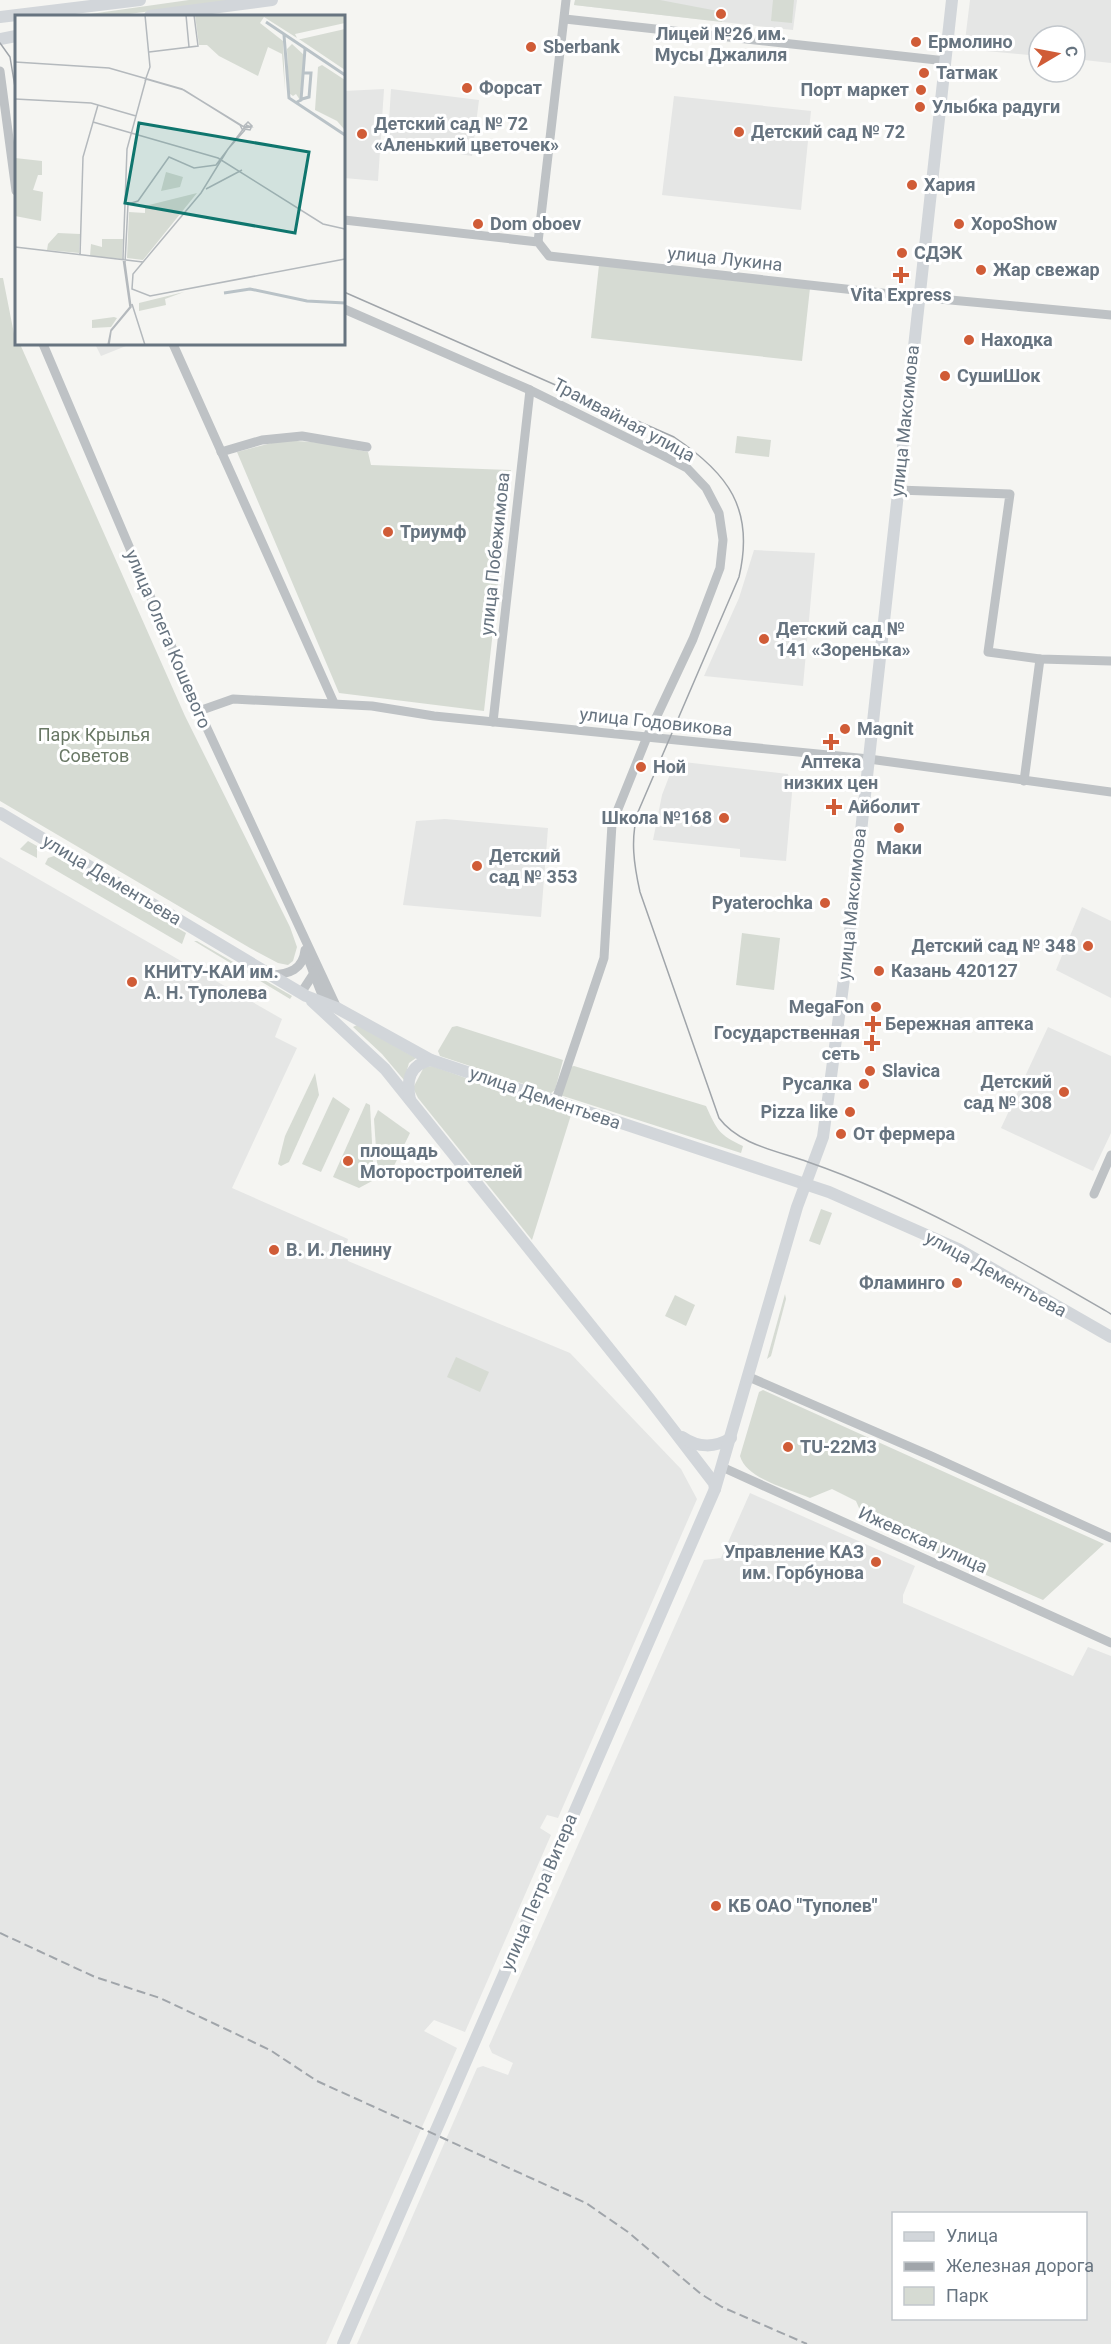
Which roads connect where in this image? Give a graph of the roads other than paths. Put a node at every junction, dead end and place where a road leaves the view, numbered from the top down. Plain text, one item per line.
1 (140, 0) edge
2 (272, 0) edge
3 (566, 0) edge
4 (952, 0) edge
5 (15, 15) edge
6 (16, 15) edge
7 (158, 15) edge
8 (0, 17) edge
9 (565, 19) junction
10 (15, 36) edge
11 (0, 39) edge
12 (946, 61) junction
13 (0, 71) edge
14 (0, 144) edge
15 (14, 156) edge
16 (15, 174) edge
17 (345, 220) edge
18 (538, 242) junction
19 (918, 297) junction
20 (345, 309) edge
21 (1111, 315) edge
22 (43, 345) edge
23 (173, 345) edge
24 (530, 390) junction
25 (367, 447) dead end
26 (221, 452) junction
27 (898, 490) junction
28 (1040, 659) junction
29 (1111, 661) edge
30 (334, 703) junction
31 (199, 711) junction
32 (494, 722) junction
33 (647, 737) junction
34 (869, 759) junction
35 (1024, 781) junction
36 (1111, 792) edge
37 (0, 813) edge
38 (300, 931) junction
39 (305, 950) junction
40 (316, 969) junction
41 (270, 975) junction
42 (304, 994) junction
43 (330, 1009) junction
44 (431, 1060) junction
45 (411, 1101) junction
46 (555, 1103) junction
47 (1111, 1155) edge
48 (806, 1185) junction
49 (1094, 1194) dead end
50 (1111, 1337) edge
51 (749, 1377) junction
52 (672, 1429) junction
53 (730, 1438) junction
54 (722, 1467) junction
55 (715, 1489) junction
56 (1111, 1538) edge
57 (1111, 1643) edge
58 (343, 2344) edge

1 - 6 main road
2 - 7 main road
3 - 9 street
4 - 12 main road, улица Максимова
5 - 8 main road
9 - 12 street
9 - 18 street
10 - 11 main road
12 - 19 main road, улица Максимова
13 - 15 street
14 - 15 street
15 - 16 street
17 - 18 street, улица Лукина
18 - 19 street, улица Лукина
19 - 21 street, улица Лукина
19 - 27 main road, улица Максимова
20 - 24 street, Трамвайная улица
22 - 31 street, улица Олега Кошевого
23 - 26 street
24 - 32 street, улица Побежимова
24 - 33 street, Трамвайная улица
25 - 26 street
26 - 30 street
27 - 28 street
27 - 34 main road, улица Максимова
28 - 29 street
28 - 35 street
30 - 31 street, улица Годовикова
30 - 32 street, улица Годовикова
31 - 38 street, улица Олега Кошевого
32 - 33 street, улица Годовикова
33 - 34 street, улица Годовикова
33 - 46 street, Трамвайная улица
34 - 35 street, улица Годовикова
34 - 48 main road, улица Максимова
35 - 36 street, улица Годовикова
37 - 41 main road, улица Дементьева
38 - 39 street, улица Олега Кошевого
38 - 40 street, улица Олега Кошевого
39 - 40 street, улица Олега Кошевого
39 - 41 street
40 - 42 street
40 - 43 street, улица Олега Кошевого
41 - 42 main road, улица Дементьева
42 - 43 main road, улица Дементьева
43 - 44 main road, улица Дементьева
43 - 45 main road
44 - 45 main road
44 - 46 main road, улица Дементьева
45 - 52 main road
46 - 48 main road, улица Дементьева
47 - 49 street
48 - 50 main road, улица Дементьева
48 - 51 main road, улица Максимова
51 - 53 main road, улица Максимова
51 - 56 street
52 - 53 main road
52 - 55 main road
53 - 54 main road, улица Петра Витера
54 - 55 main road, улица Петра Витера
54 - 57 street, Ижевская улица
55 - 58 main road, улица Петра Витера

